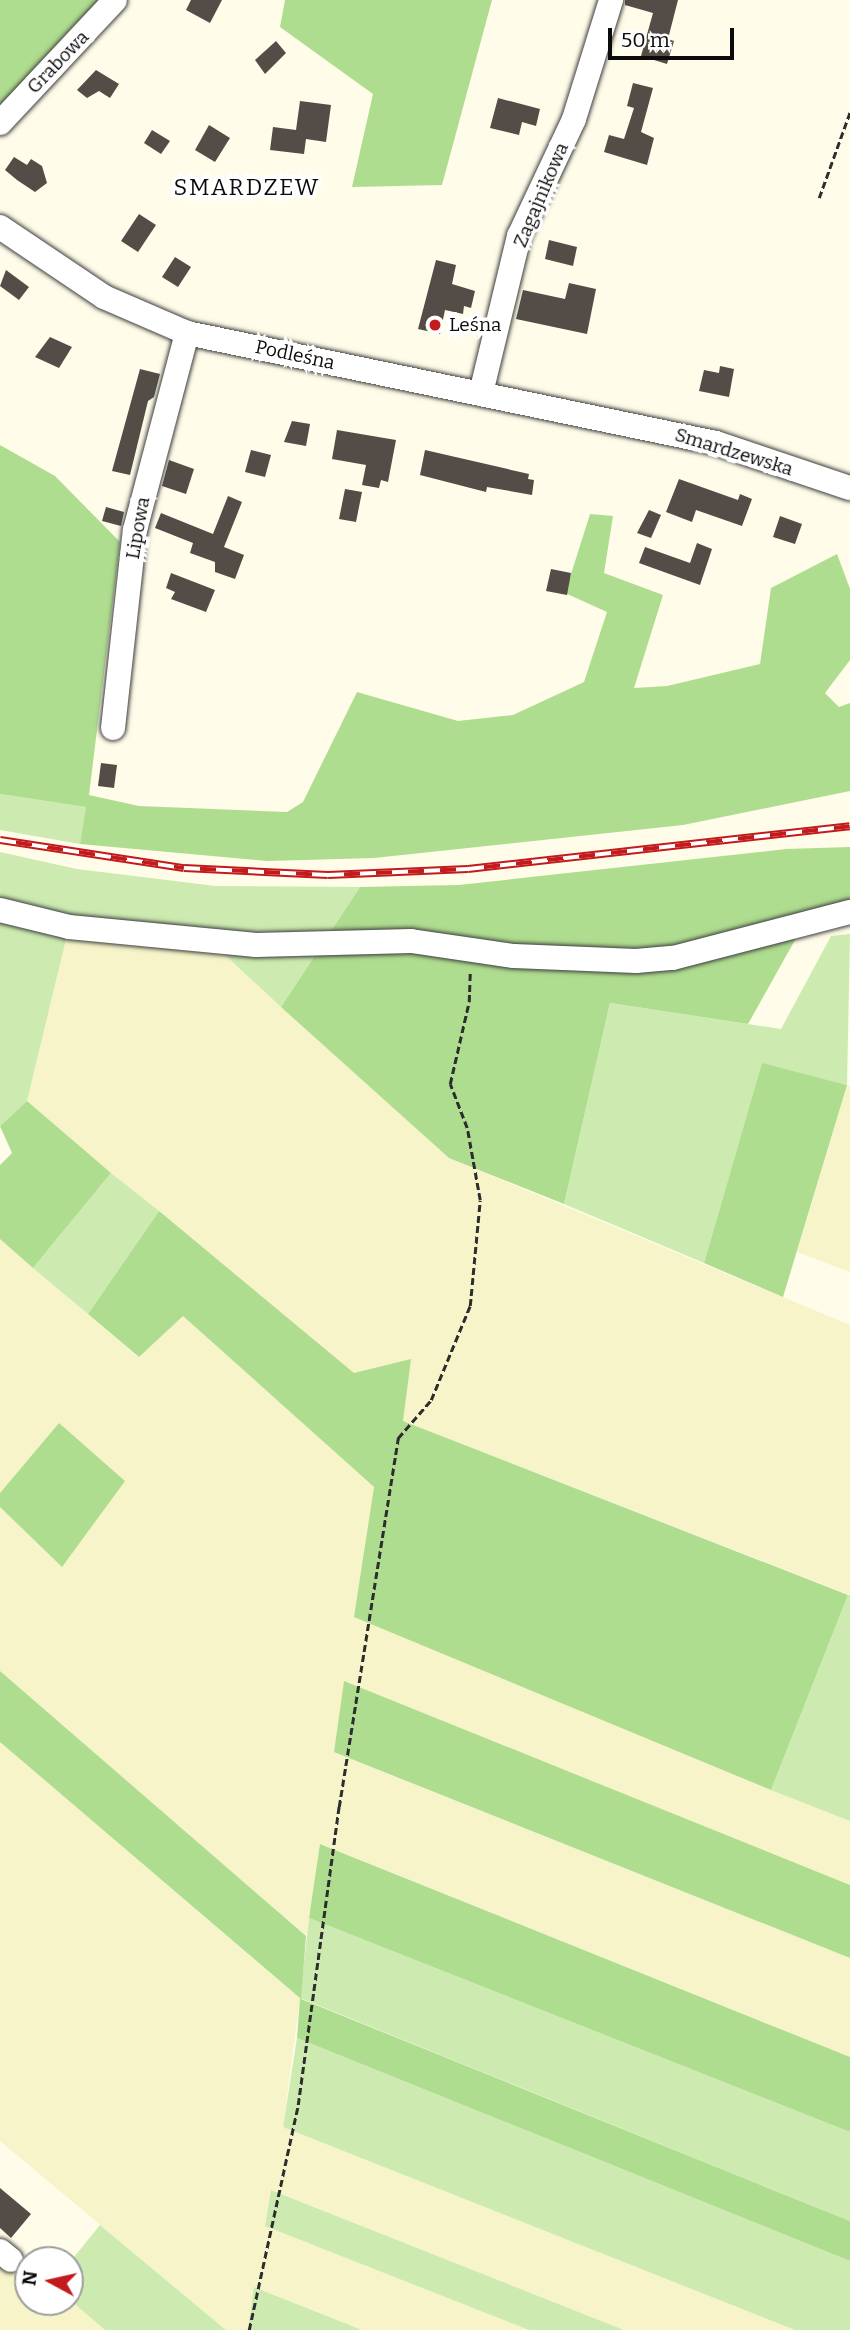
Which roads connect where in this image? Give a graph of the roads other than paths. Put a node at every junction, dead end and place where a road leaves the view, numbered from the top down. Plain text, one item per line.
1 (115, 0) edge
2 (611, 0) edge
3 (0, 123) edge
4 (0, 227) edge
5 (187, 333) junction
6 (481, 393) junction
7 (616, 420) joint
8 (850, 488) edge
9 (113, 728) dead end
10 (0, 910) edge
11 (850, 912) edge

1 - 3 street, Grabowa
2 - 6 street, Zagajnikowa
4 - 5 street, Podleśna
5 - 6 street, Podleśna
5 - 9 street, Lipowa
6 - 7 street, Podleśna
7 - 8 street, Smardzewska
10 - 11 street

